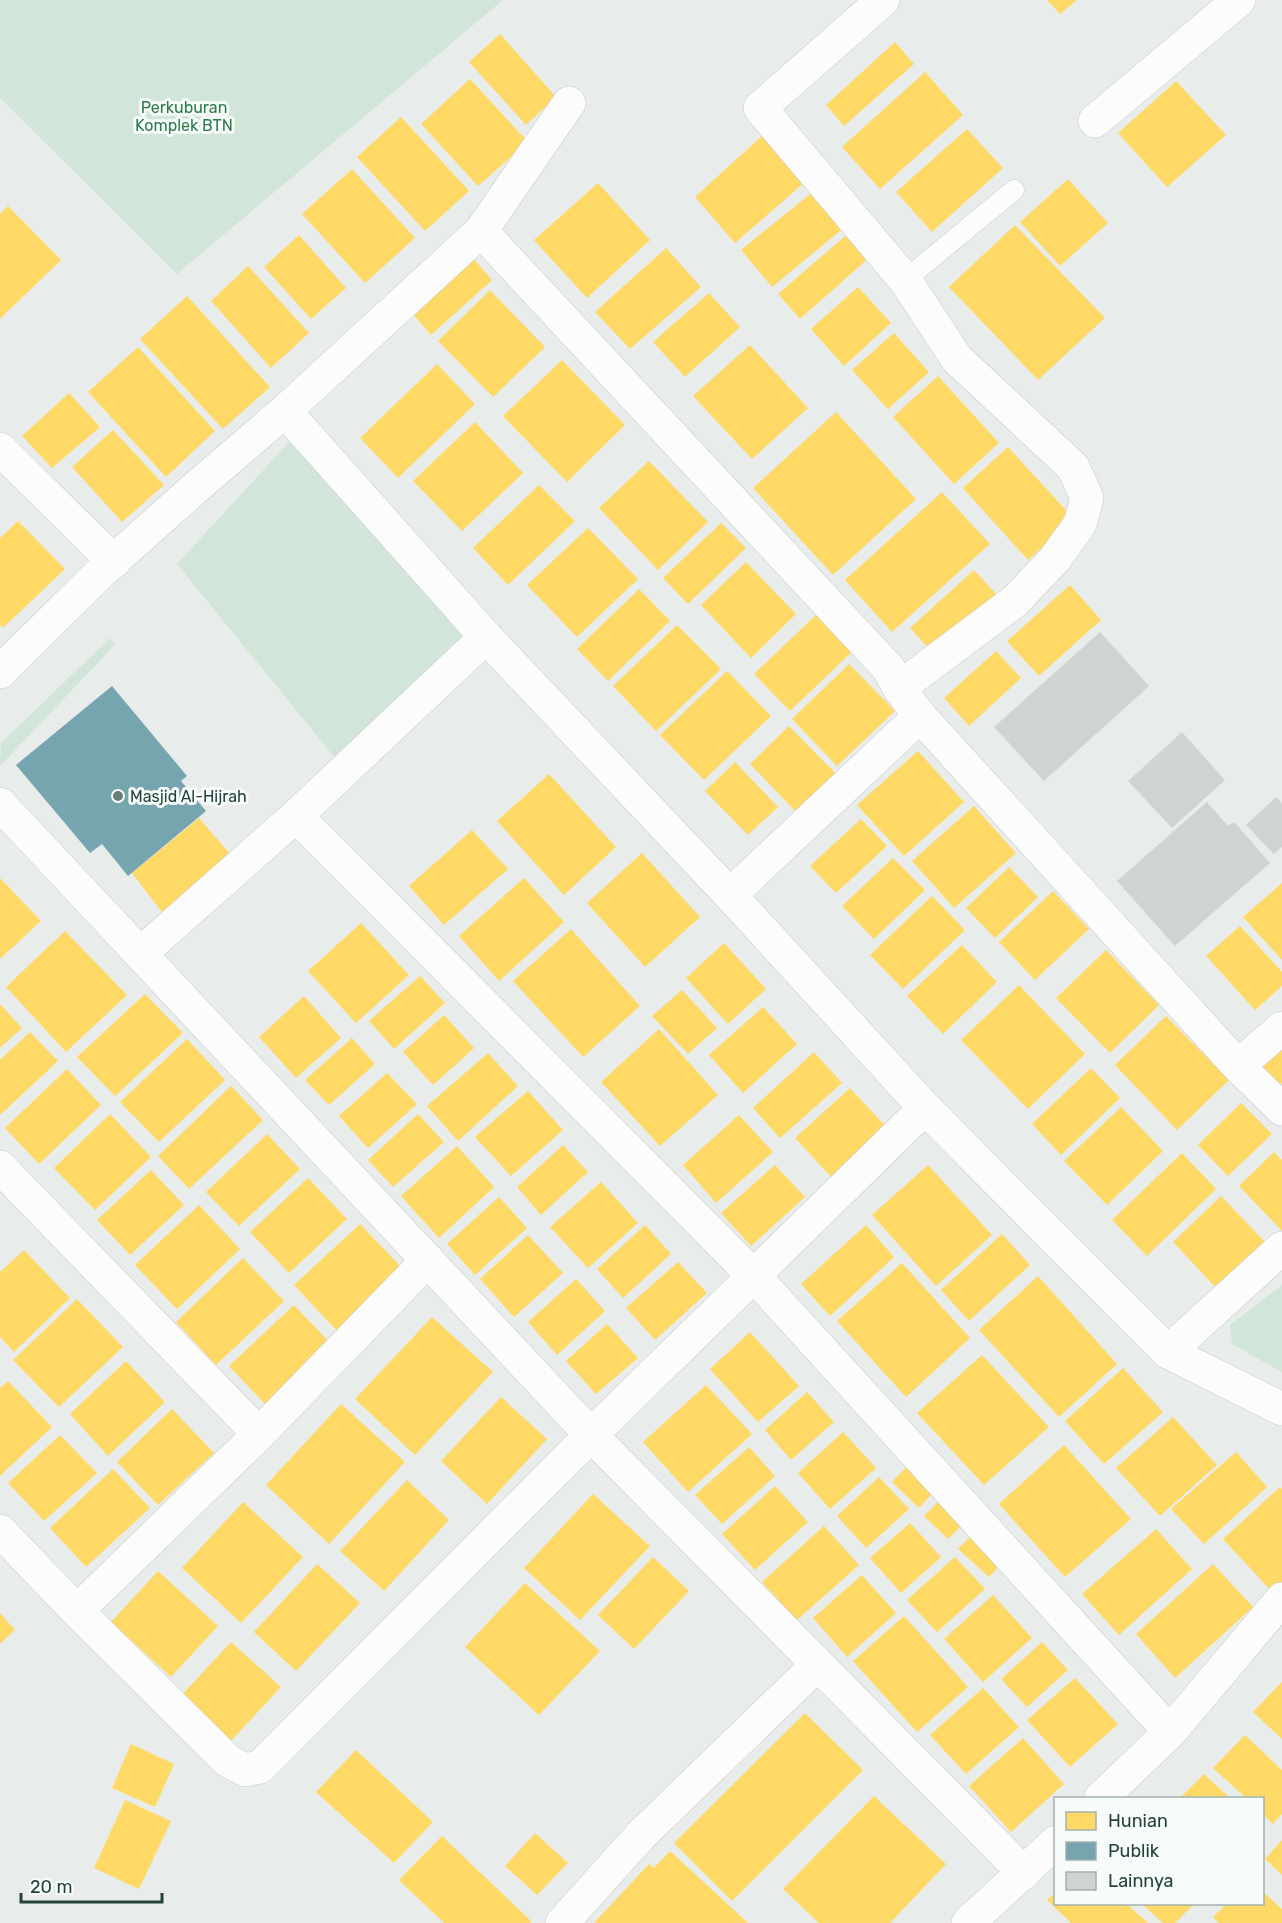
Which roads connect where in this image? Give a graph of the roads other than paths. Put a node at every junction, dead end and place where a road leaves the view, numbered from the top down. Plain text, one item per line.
1 (883, 0) edge
2 (1239, 0) edge
3 (569, 103) dead end
4 (1095, 121) dead end
5 (1014, 190) dead end
6 (481, 231) junction
7 (905, 280) junction
8 (285, 411) junction
9 (0, 448) edge
10 (114, 562) junction
11 (486, 637) junction
12 (0, 672) edge
13 (899, 688) junction
14 (920, 716) junction
15 (0, 804) edge
16 (296, 816) junction
17 (730, 895) junction
18 (140, 954) junction
19 (1282, 1028) edge
20 (1238, 1066) junction
21 (925, 1108) junction
22 (1282, 1109) edge
23 (0, 1167) edge
24 (1282, 1248) edge
25 (428, 1260) junction
26 (755, 1277) junction
27 (1168, 1352) junction
28 (1282, 1409) edge
29 (259, 1434) junction
30 (591, 1435) junction
31 (0, 1531) edge
32 (1282, 1599) edge
33 (77, 1611) junction
34 (817, 1665) junction
35 (1170, 1732) junction
36 (1102, 1797) edge
37 (1054, 1844) edge
38 (1024, 1873) junction
39 (562, 1923) edge
40 (968, 1923) edge

1 - 7 street
2 - 4 street
3 - 6 street
5 - 7 lane
6 - 8 street
6 - 13 street
7 - 13 street
8 - 10 street
8 - 11 street
9 - 10 street
10 - 12 street
11 - 16 street
11 - 17 street
13 - 14 street
14 - 17 street
14 - 20 street
15 - 18 street
16 - 18 street
16 - 26 street
17 - 21 street
18 - 25 street
19 - 20 street
20 - 22 street
21 - 26 street
21 - 27 street
23 - 29 street
24 - 27 street
25 - 29 street
25 - 30 street
26 - 30 street
26 - 35 street
27 - 28 street
29 - 33 street
30 - 33 street
30 - 34 street
31 - 33 street
32 - 35 street
34 - 38 street
34 - 39 street
35 - 36 street
37 - 38 street
38 - 40 street

